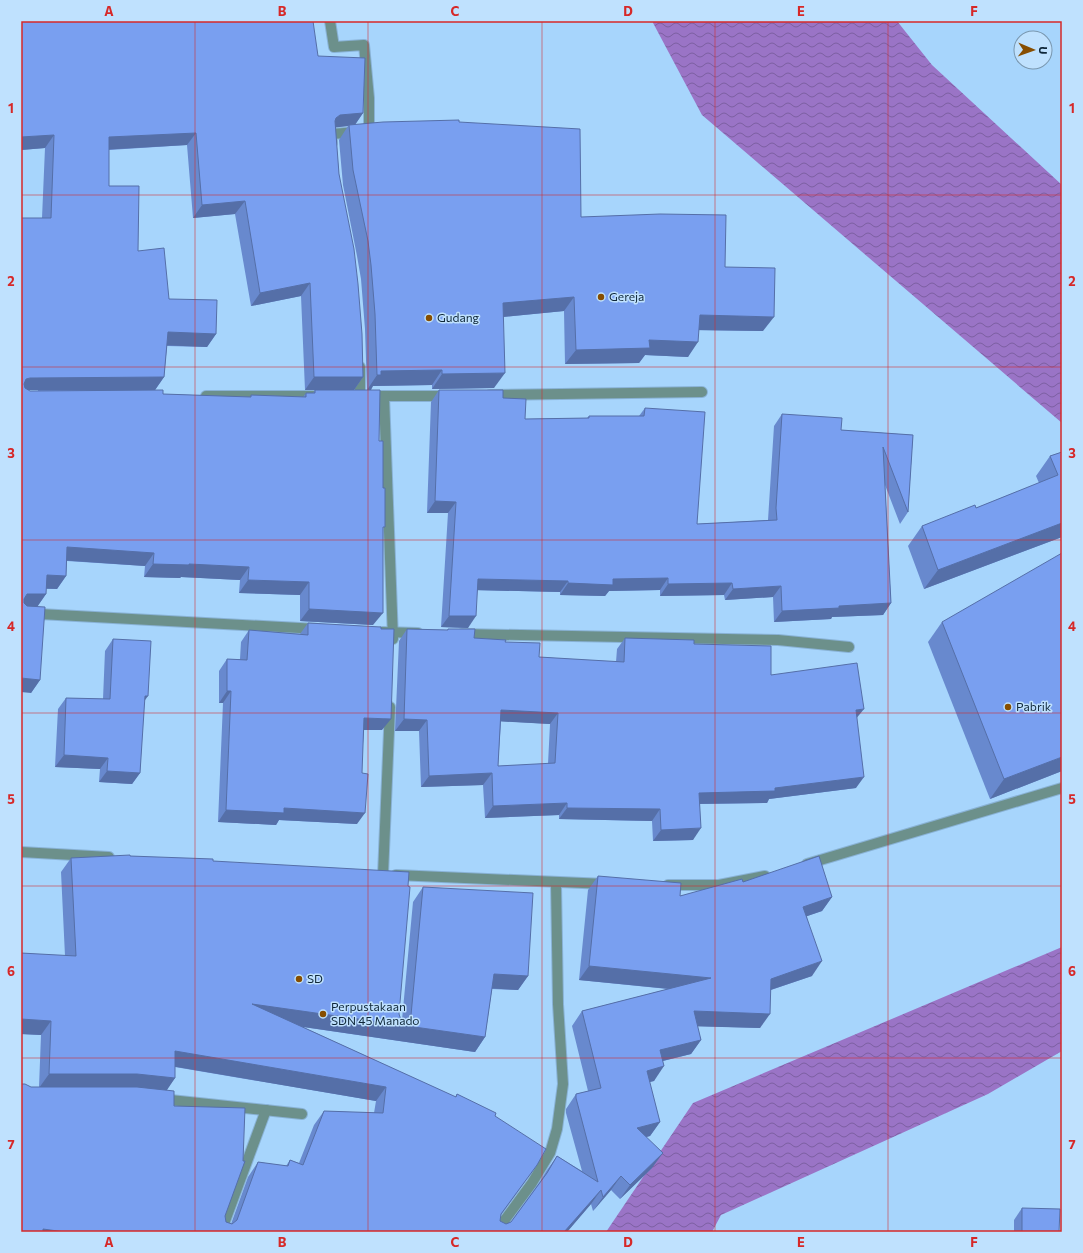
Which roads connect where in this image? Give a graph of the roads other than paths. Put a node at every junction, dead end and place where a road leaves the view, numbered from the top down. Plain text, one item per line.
1 (330, 21) edge
2 (333, 151) edge
3 (360, 354) edge
4 (702, 392) dead end
5 (479, 395) edge
6 (194, 396) edge
7 (328, 396) edge
8 (384, 396) junction
9 (456, 396) edge
10 (21, 613) edge
11 (330, 630) edge
12 (369, 632) edge
13 (393, 633) junction
14 (424, 634) edge
15 (455, 634) edge
16 (849, 647) dead end
17 (392, 648) edge
18 (390, 695) edge
19 (1062, 788) edge
20 (21, 852) edge
21 (115, 858) edge
22 (801, 866) edge
23 (772, 875) edge
24 (556, 883) junction
25 (618, 884) edge
26 (657, 885) edge
27 (150, 1098) edge
28 (266, 1110) junction
29 (302, 1114) dead end
30 (220, 1232) edge
31 (496, 1232) edge

1 - 2 street
3 - 8 street
4 - 5 street
6 - 7 street
8 - 9 street
8 - 13 street
10 - 11 street
12 - 13 street
13 - 14 street
13 - 17 street
15 - 16 street
18 - 24 street
19 - 22 street
20 - 21 street
23 - 26 street
24 - 25 street
24 - 31 street
27 - 28 street
28 - 29 street
28 - 30 street

